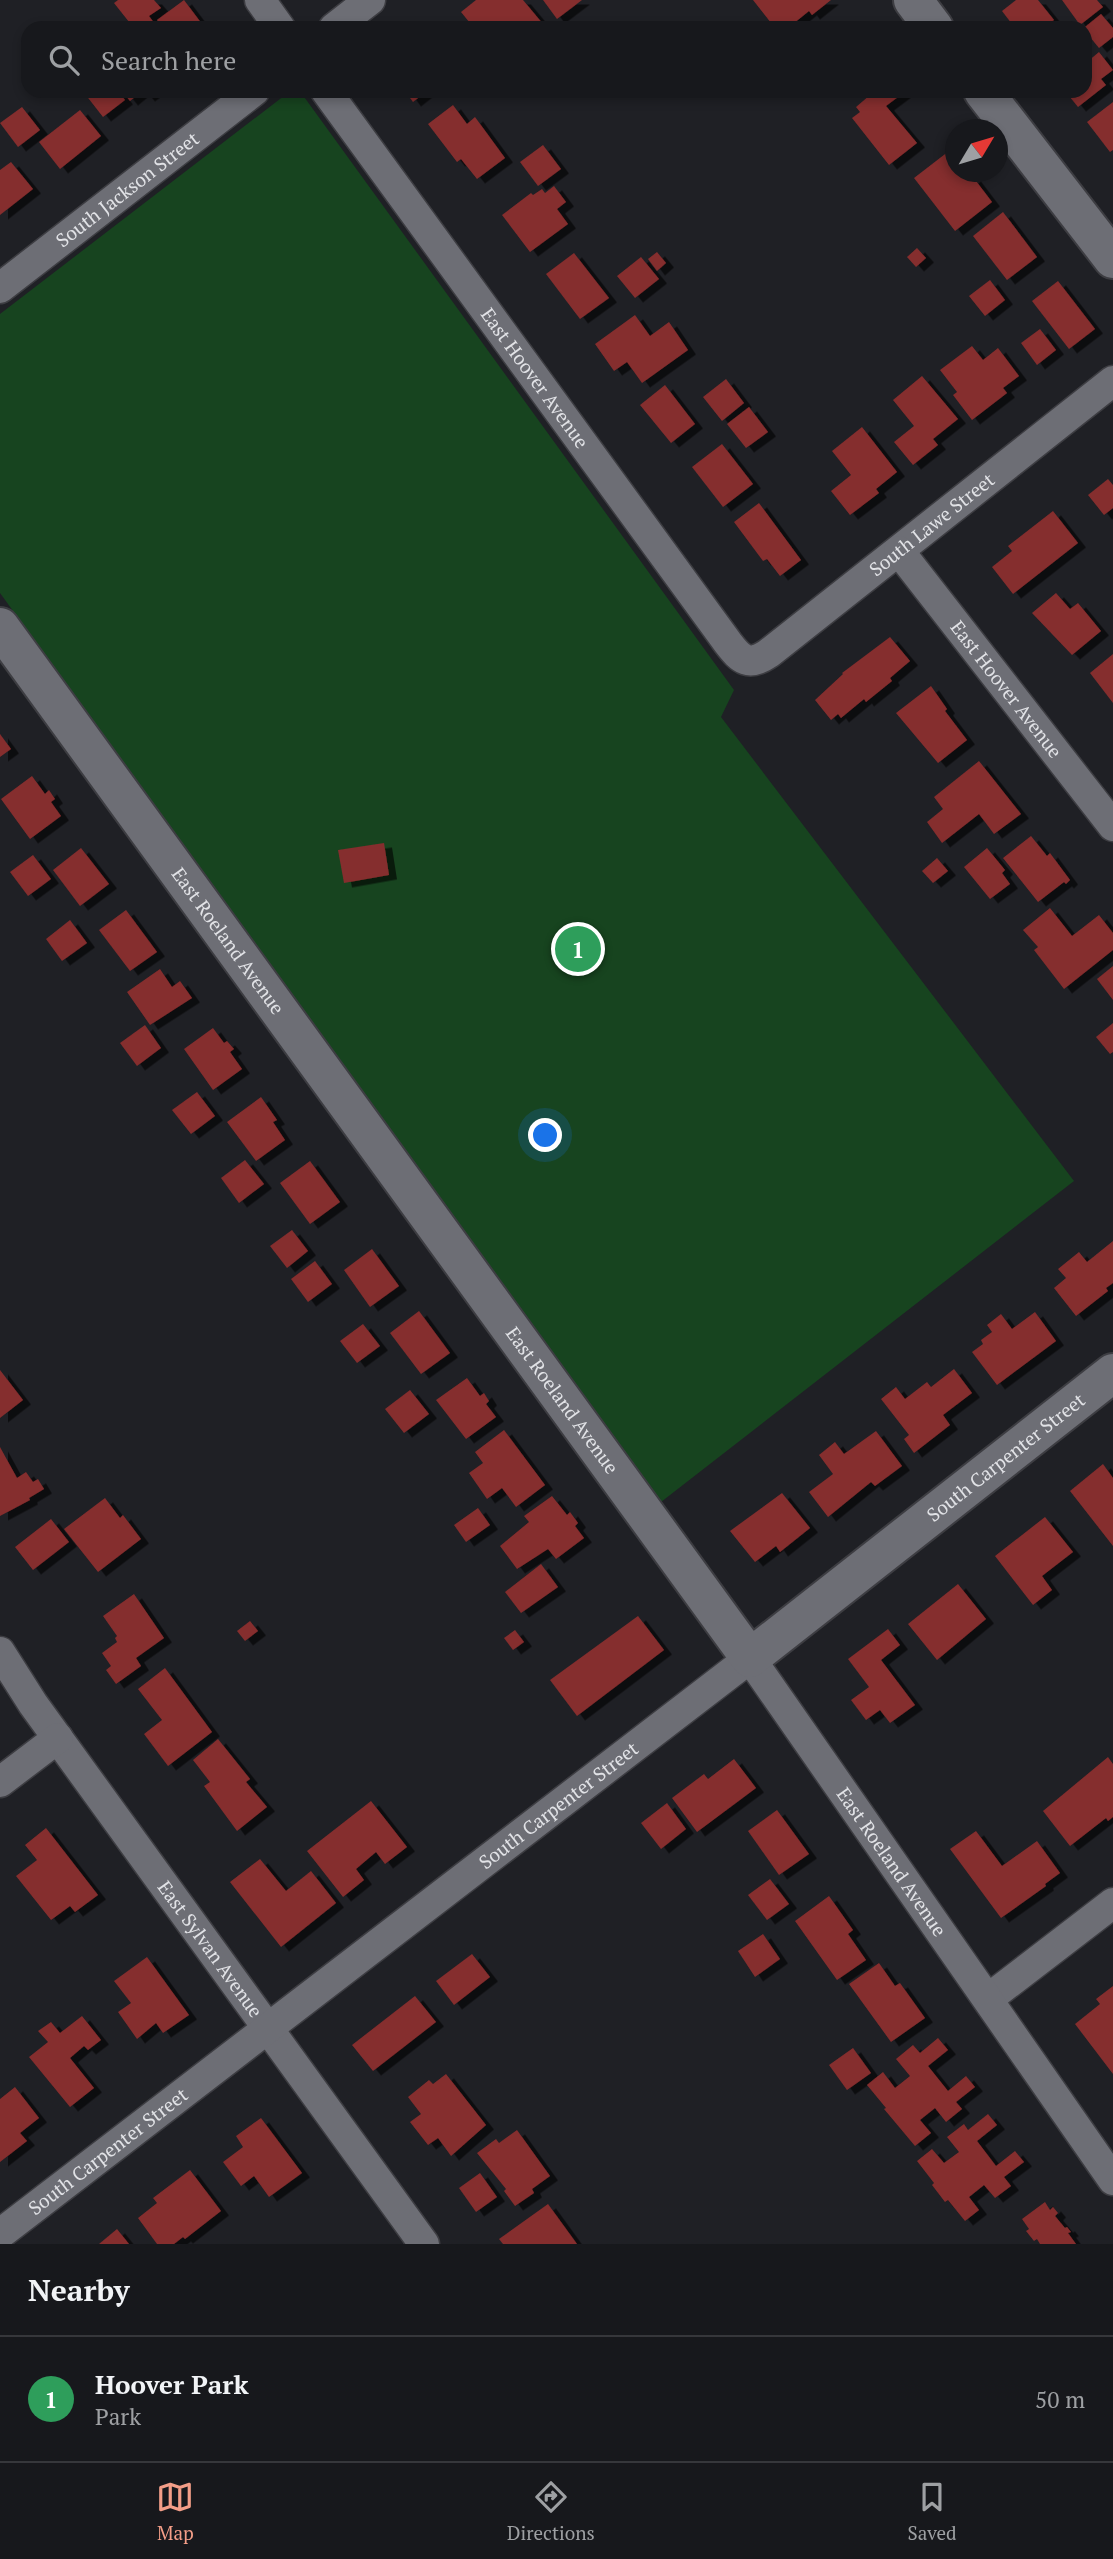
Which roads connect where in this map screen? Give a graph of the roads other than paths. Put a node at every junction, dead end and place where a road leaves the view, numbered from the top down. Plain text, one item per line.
1 (260, 0) edge
2 (370, 0) edge
3 (912, 0) edge
4 (275, 21) edge
5 (343, 21) edge
6 (928, 21) edge
7 (245, 98) edge
8 (331, 98) edge
9 (988, 98) edge
10 (1113, 260) edge
11 (0, 288) edge
12 (1113, 381) edge
13 (899, 551) junction
14 (0, 627) edge
15 (748, 661) joint
16 (1113, 826) edge
17 (1113, 1373) edge
18 (0, 1652) edge
19 (750, 1658) junction
20 (58, 1738) junction
21 (0, 1782) edge
22 (1113, 1903) edge
23 (988, 1999) junction
24 (268, 2026) junction
25 (1113, 2180) edge
26 (0, 2234) edge
27 (424, 2244) edge

1 - 4 street
2 - 5 street
3 - 6 street
7 - 11 street, South Jackson Street
8 - 15 street, East Hoover Avenue
9 - 10 street
12 - 13 street, South Lawe Street
13 - 15 street, South Lawe Street
13 - 16 street, East Hoover Avenue
14 - 19 street, East Roeland Avenue
17 - 19 street, South Carpenter Street
18 - 20 street, East Sylvan Avenue
19 - 23 street, East Roeland Avenue
19 - 24 street, South Carpenter Street
20 - 21 street
20 - 24 street, East Sylvan Avenue
22 - 23 street
23 - 25 street, East Roeland Avenue
24 - 26 street, South Carpenter Street
24 - 27 street, East Sylvan Avenue

